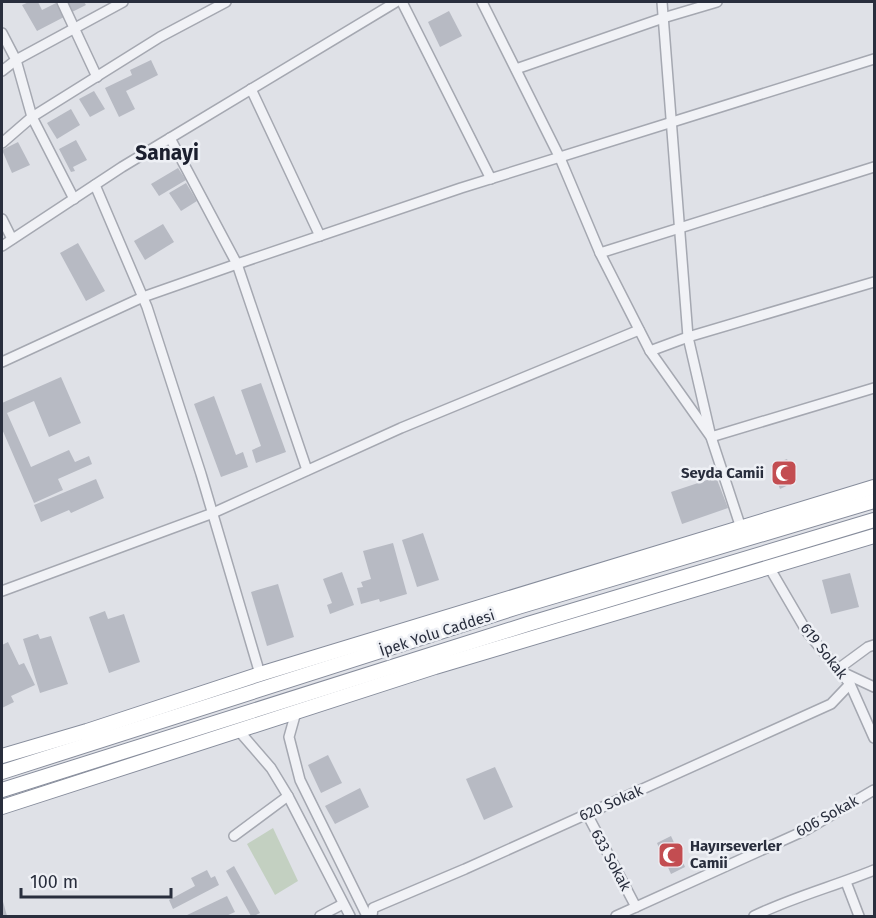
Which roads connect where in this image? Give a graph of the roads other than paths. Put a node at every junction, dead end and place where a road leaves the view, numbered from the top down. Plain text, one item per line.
1 (62, 2) edge
2 (123, 2) edge
3 (226, 2) edge
4 (396, 2) edge
5 (402, 2) edge
6 (482, 2) edge
7 (662, 2) edge
8 (717, 2) edge
9 (663, 18) junction
10 (74, 28) junction
11 (2, 33) edge
12 (874, 58) edge
13 (16, 60) junction
14 (516, 69) junction
15 (2, 71) edge
16 (97, 76) junction
17 (251, 89) junction
18 (32, 117) junction
19 (670, 123) junction
20 (170, 138) junction
21 (2, 143) edge
22 (560, 158) junction
23 (874, 167) edge
24 (491, 179) junction
25 (94, 185) junction
26 (74, 199) junction
27 (2, 219) edge
28 (679, 228) junction
29 (320, 236) junction
30 (12, 240) junction
31 (2, 246) edge
32 (600, 253) junction
33 (237, 264) junction
34 (874, 282) edge
35 (143, 297) junction
36 (639, 330) junction
37 (688, 337) junction
38 (650, 351) junction
39 (2, 362) edge
40 (874, 388) edge
41 (711, 437) junction
42 (307, 470) junction
43 (874, 487) edge
44 (874, 501) edge
45 (213, 513) junction
46 (874, 520) edge
47 (741, 528) junction
48 (874, 536) edge
49 (769, 567) junction
50 (2, 591) edge
51 (874, 645) edge
52 (838, 669) junction
53 (260, 674) junction
54 (850, 684) junction
55 (874, 687) edge
56 (296, 712) junction
57 (239, 731) junction
58 (874, 738) edge
59 (2, 756) edge
60 (2, 772) edge
61 (2, 790) edge
62 (874, 790) edge
63 (288, 796) junction
64 (2, 807) edge
65 (587, 814) junction
66 (234, 836) dead end
67 (874, 870) edge
68 (846, 882) junction
69 (343, 904) junction
70 (636, 907) junction
71 (320, 916) edge
72 (350, 916) edge
73 (367, 916) edge
74 (372, 916) edge
75 (616, 916) edge
76 (754, 916) edge
77 (860, 916) edge

1 - 10 street
2 - 10 street
3 - 16 street
4 - 17 street
5 - 24 street
6 - 14 street
7 - 9 street
8 - 9 street
9 - 14 street
9 - 19 street
10 - 13 street
10 - 16 street
11 - 13 street
12 - 19 street
13 - 15 street
13 - 18 street
14 - 22 street
16 - 18 street
17 - 20 street
17 - 29 street
18 - 21 street
18 - 26 street
19 - 22 street
19 - 28 street
20 - 25 street
20 - 33 street
22 - 24 street
22 - 32 street
23 - 28 street
24 - 29 street
25 - 26 street
25 - 35 street
26 - 30 street
27 - 30 street
28 - 32 street
28 - 37 street
29 - 33 street
30 - 31 street
32 - 36 street
33 - 35 street
33 - 42 street
34 - 37 street
35 - 39 street
35 - 45 street
36 - 38 street
36 - 42 street
37 - 38 street
37 - 41 street
38 - 41 street
40 - 41 street
41 - 47 street
42 - 45 street
43 - 47 highway
44 - 60 highway, İpek Yolu Caddesi
45 - 50 street
45 - 53 street
46 - 61 highway, İpek Yolu Caddesi
47 - 53 highway
48 - 49 highway
49 - 52 street, 619 Sokak
49 - 56 highway
51 - 52 street
52 - 54 street, 619 Sokak
52 - 55 street
53 - 59 highway
54 - 58 street, 619 Sokak
54 - 65 street, 620 Sokak
56 - 57 highway
56 - 73 street
57 - 63 street
57 - 64 highway
62 - 70 street, 606 Sokak
63 - 66 street
63 - 69 street
65 - 70 street, 633 Sokak
65 - 74 street, 620 Sokak
67 - 68 street
68 - 76 street
68 - 77 street
69 - 71 street
69 - 72 street
70 - 75 street, 606 Sokak

